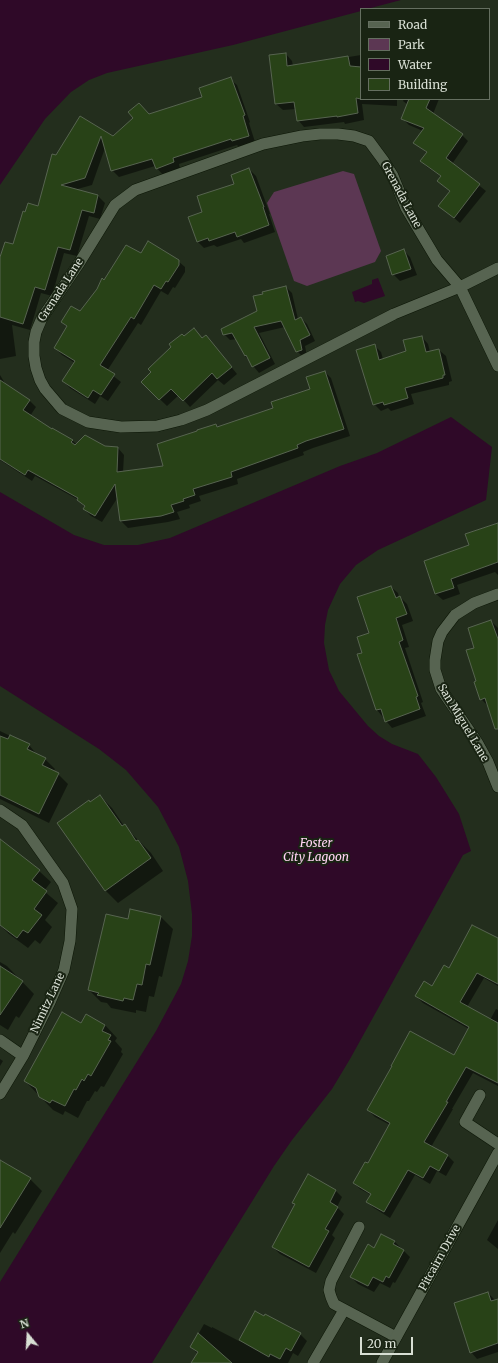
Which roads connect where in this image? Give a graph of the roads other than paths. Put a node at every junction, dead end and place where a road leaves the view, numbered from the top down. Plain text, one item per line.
1 (498, 268) edge
2 (460, 287) junction
3 (498, 366) edge
4 (498, 594) edge
5 (498, 787) edge
6 (0, 810) edge
7 (0, 1040) edge
8 (24, 1056) junction
9 (0, 1094) edge
10 (480, 1095) dead end
11 (498, 1144) edge
12 (498, 1153) edge
13 (359, 1227) dead end
14 (344, 1310) junction
15 (396, 1337) junction
16 (313, 1363) edge
17 (382, 1363) edge

1 - 2 street, Grenada Lane
2 - 2 street, Grenada Lane
2 - 3 street
4 - 5 street, San Miguel Lane
6 - 8 street, Nimitz Lane
7 - 8 street
8 - 9 street, Nimitz Lane
10 - 11 street
12 - 15 street, Pitcairn Drive
13 - 14 street
14 - 15 street
14 - 16 street
15 - 17 street, Pitcairn Drive

